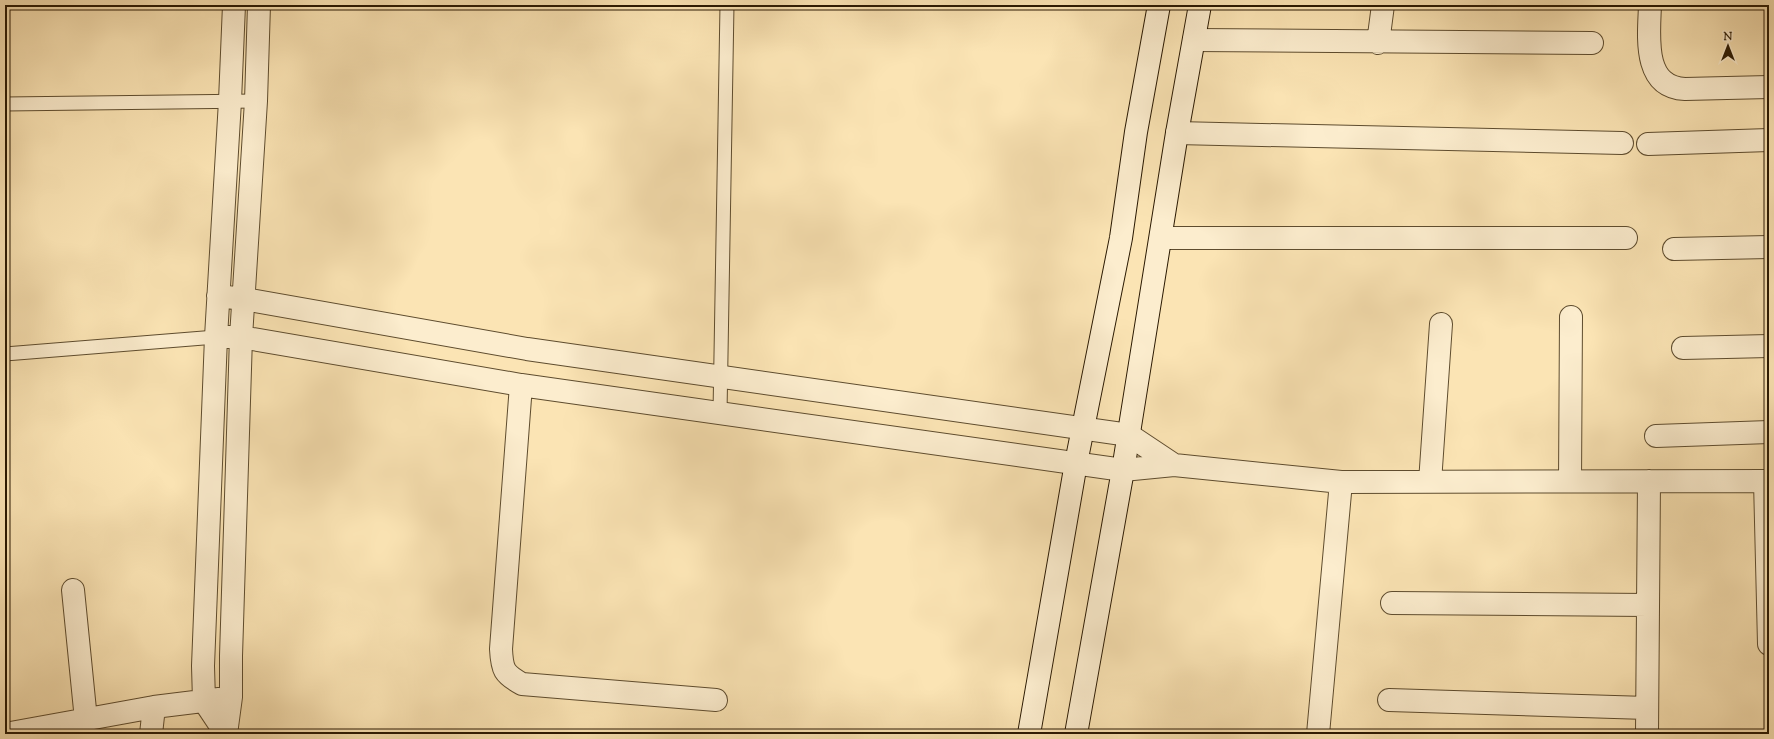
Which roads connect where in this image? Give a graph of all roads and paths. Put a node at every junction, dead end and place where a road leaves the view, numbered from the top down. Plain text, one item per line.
1 (234, 5) edge
2 (259, 5) edge
3 (727, 5) edge
4 (1159, 5) edge
5 (1200, 5) edge
6 (1383, 5) edge
7 (1650, 5) edge
8 (1194, 40) junction
9 (1378, 42) junction
10 (1592, 43) dead end
11 (1769, 87) edge
12 (230, 101) junction
13 (256, 101) junction
14 (5, 104) edge
15 (1177, 133) junction
16 (1769, 140) edge
17 (1622, 143) dead end
18 (1648, 144) dead end
19 (1161, 238) junction
20 (1626, 238) dead end
21 (1769, 247) edge
22 (1674, 249) dead end
23 (218, 296) junction
24 (244, 299) junction
25 (1571, 317) dead end
26 (1441, 324) dead end
27 (216, 337) junction
28 (241, 337) junction
29 (1769, 346) edge
30 (1683, 348) dead end
31 (5, 354) edge
32 (721, 376) junction
33 (521, 385) junction
34 (720, 413) junction
35 (1083, 427) junction
36 (1769, 432) edge
37 (1129, 435) junction
38 (1656, 436) dead end
39 (1076, 463) junction
40 (1174, 465) junction
41 (1123, 470) junction
42 (1570, 481) junction
43 (1649, 481) junction
44 (1767, 481) edge
45 (1341, 482) junction
46 (1430, 482) junction
47 (73, 590) dead end
48 (1392, 603) dead end
49 (1648, 605) junction
50 (1769, 644) edge
51 (231, 697) junction
52 (716, 700) dead end
53 (1389, 700) dead end
54 (204, 701) junction
55 (154, 707) junction
56 (1647, 708) junction
57 (86, 720) junction
58 (5, 734) edge
59 (151, 734) edge
60 (226, 734) edge
61 (1029, 734) edge
62 (1076, 734) edge
63 (1318, 734) edge
64 (1647, 734) edge

1 - 12 street
2 - 13 street
3 - 32 lane
4 - 35 street
5 - 8 street
6 - 9 street
7 - 11 street
8 - 9 street
8 - 15 street
9 - 10 street
12 - 13 lane
12 - 14 lane
12 - 23 street
13 - 24 street
15 - 17 street
15 - 19 street
16 - 18 street
19 - 20 street
19 - 37 street
21 - 22 street
23 - 24 street
23 - 27 street
24 - 28 street
24 - 32 street
25 - 42 street
26 - 46 street
27 - 28 street
27 - 31 lane
27 - 54 street
28 - 33 street
28 - 51 street
29 - 30 street
32 - 34 lane
32 - 35 street
33 - 34 street
33 - 52 street
34 - 39 street
35 - 37 street
35 - 39 street
36 - 38 street
37 - 40 street
37 - 41 street
39 - 41 street
39 - 61 street
40 - 41 street
40 - 45 street
41 - 62 street
42 - 43 street
42 - 46 street
43 - 44 street
43 - 49 street
44 - 50 street
45 - 46 street
45 - 63 street
47 - 57 street
48 - 49 street
49 - 56 street
51 - 54 street
51 - 60 street
53 - 56 street
54 - 55 street
54 - 60 street
55 - 57 street
55 - 59 street
56 - 64 street
57 - 58 street

